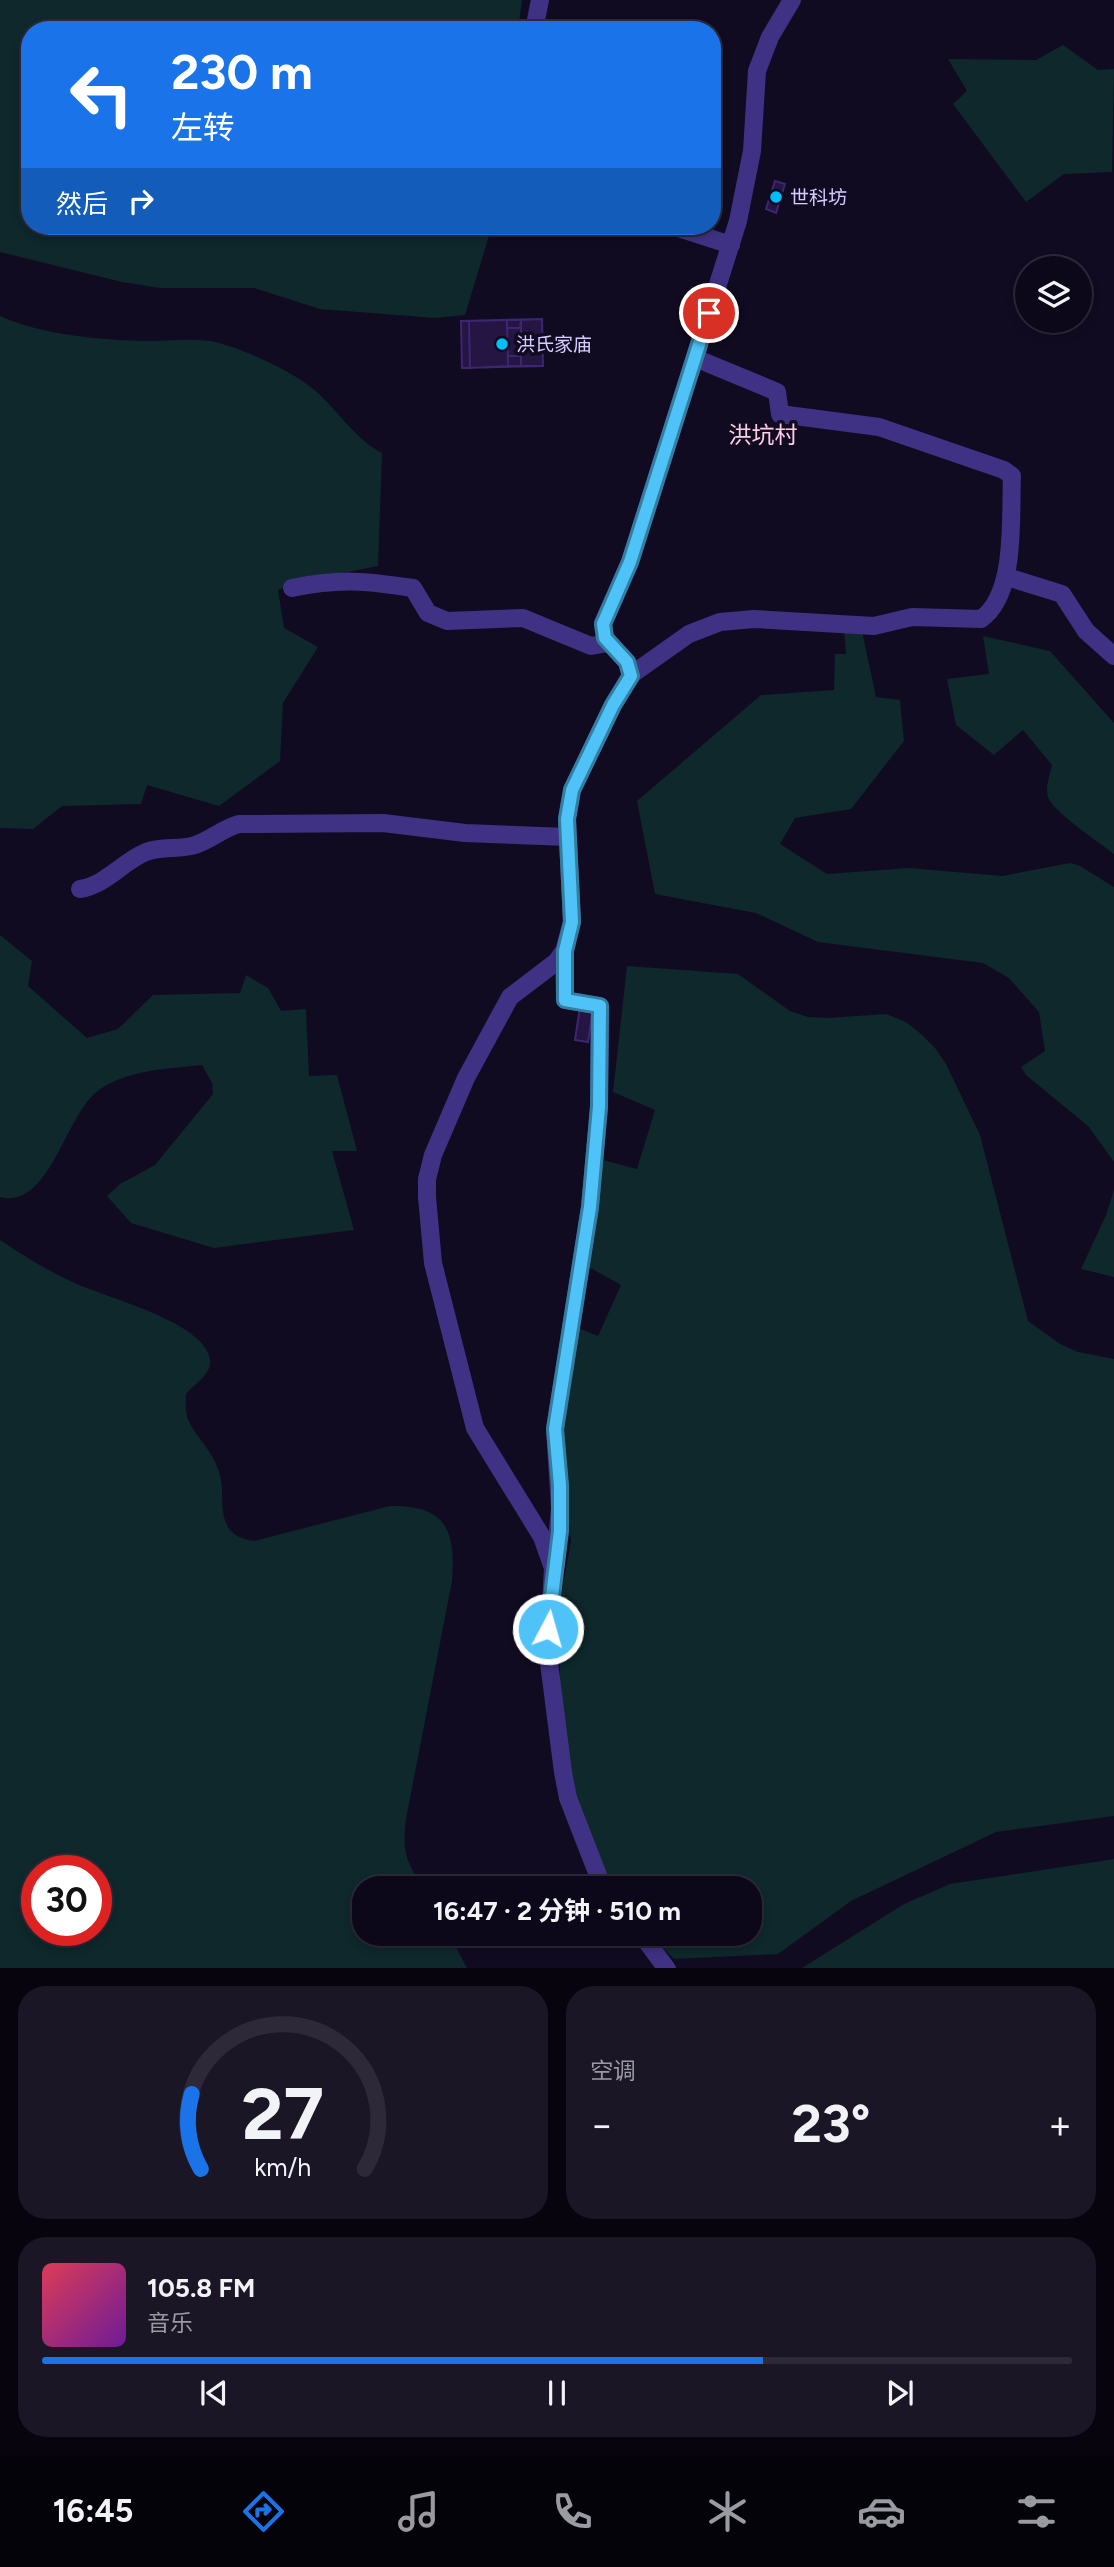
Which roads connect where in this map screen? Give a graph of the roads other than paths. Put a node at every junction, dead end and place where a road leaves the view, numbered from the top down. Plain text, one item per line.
1 (540, 0) edge
2 (792, 0) edge
3 (536, 21) edge
4 (700, 235) edge
5 (731, 245) junction
6 (695, 358) junction
7 (1007, 577) junction
8 (292, 588) dead end
9 (608, 643) junction
10 (1114, 656) edge
11 (631, 676) junction
12 (568, 837) junction
13 (80, 889) dead end
14 (565, 951) junction
15 (554, 1571) junction
16 (598, 1876) edge
17 (650, 1946) edge
18 (666, 1968) edge

1 - 3 street
2 - 5 street
4 - 5 street
5 - 6 street
6 - 7 street
6 - 9 street
7 - 10 street
7 - 11 street
8 - 9 street
9 - 11 street
11 - 12 street
12 - 13 street
12 - 14 street
14 - 15 street
14 - 15 street
15 - 16 street
17 - 18 street

